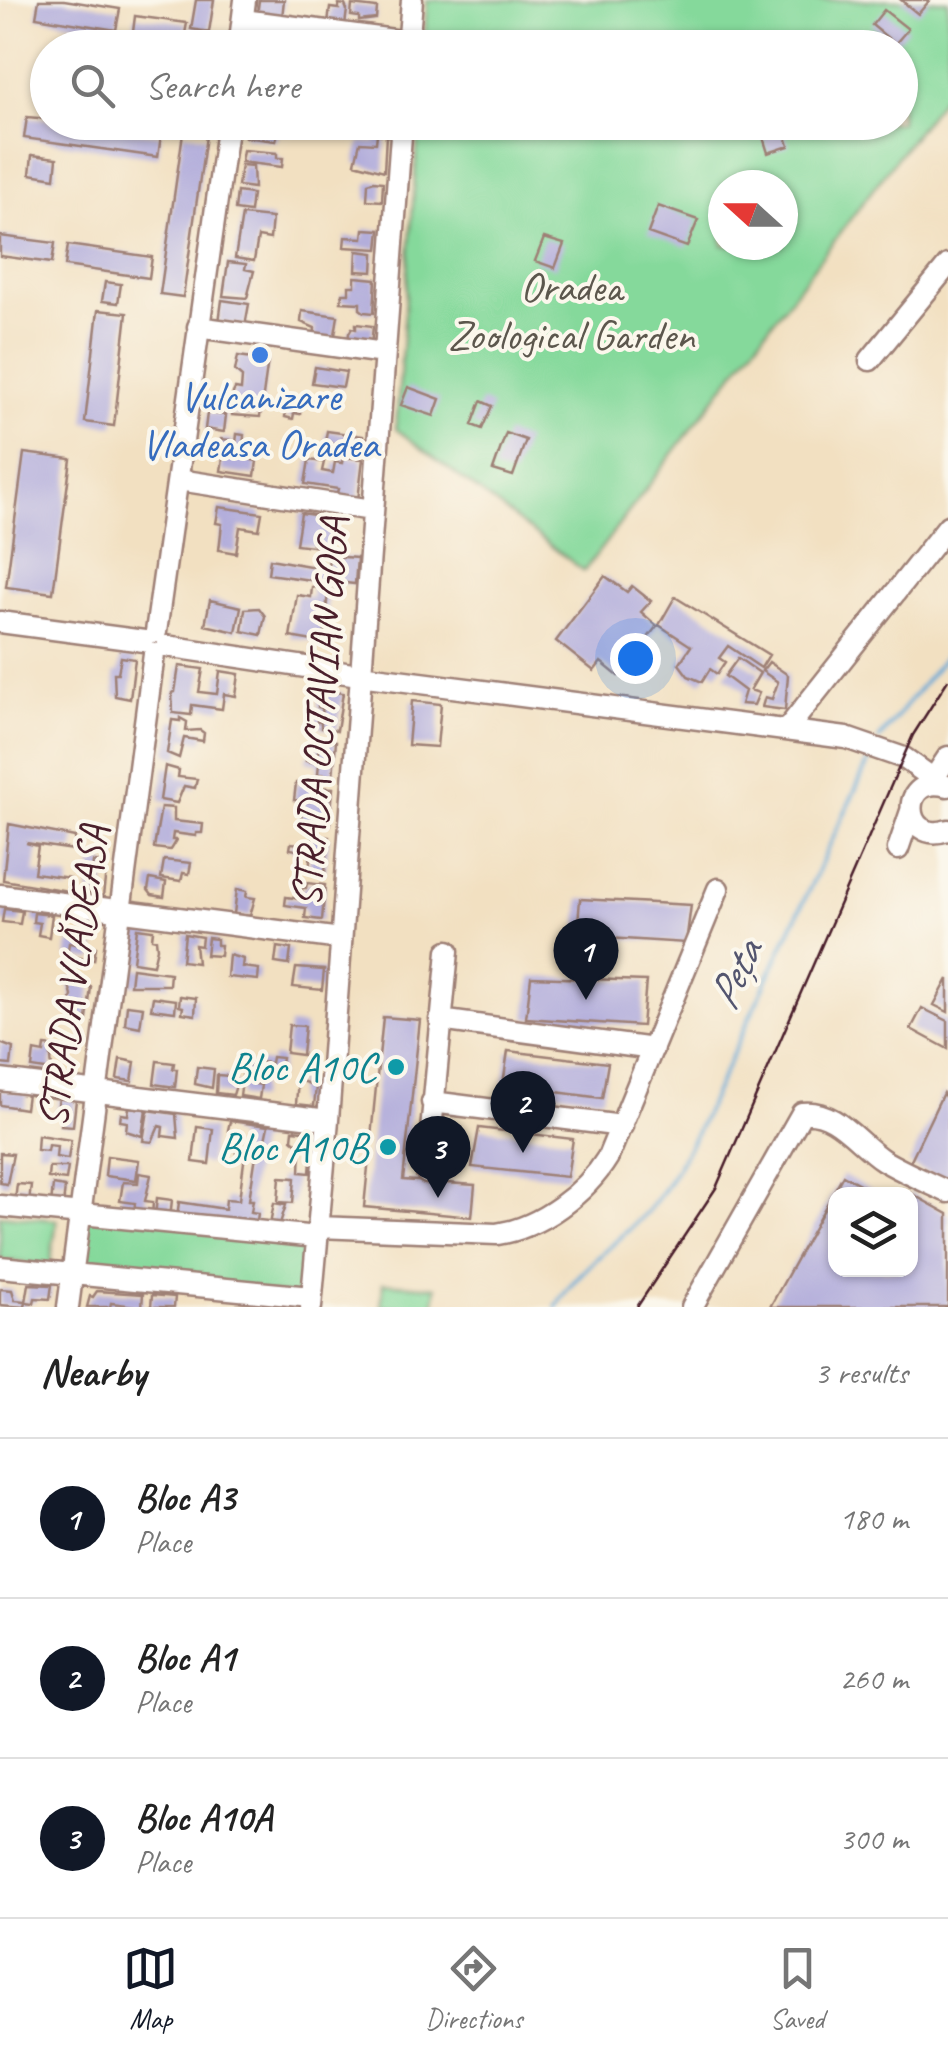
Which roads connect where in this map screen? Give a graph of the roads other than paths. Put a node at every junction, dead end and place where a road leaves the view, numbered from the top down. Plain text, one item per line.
1 (412, 0) edge
2 (244, 10) edge
3 (338, 30) edge
4 (410, 30) edge
5 (225, 140) edge
6 (401, 140) edge
7 (948, 265) edge
8 (198, 327) junction
9 (384, 353) junction
10 (870, 360) dead end
11 (179, 480) junction
12 (372, 510) junction
13 (948, 526) edge
14 (0, 622) edge
15 (155, 644) junction
16 (359, 675) junction
17 (788, 728) junction
18 (948, 757) edge
19 (930, 790) edge
20 (937, 832) edge
21 (948, 850) edge
22 (718, 889) dead end
23 (0, 895) edge
24 (121, 912) junction
25 (341, 938) junction
26 (448, 951) dead end
27 (440, 1020) junction
28 (653, 1049) junction
29 (0, 1080) edge
30 (95, 1092) junction
31 (432, 1102) junction
32 (328, 1120) junction
33 (622, 1126) junction
34 (426, 1173) dead end
35 (948, 1192) edge
36 (0, 1206) edge
37 (79, 1212) junction
38 (318, 1232) junction
39 (0, 1267) edge
40 (72, 1274) junction
41 (311, 1302) edge
42 (68, 1307) edge
43 (692, 1307) edge

1 - 4 street
2 - 3 street
5 - 8 street, STRADA VLĂDEASA
6 - 9 street, STRADA OCTAVIAN GOGA
7 - 10 street
8 - 9 street
8 - 11 street, STRADA VLĂDEASA
9 - 12 street, STRADA OCTAVIAN GOGA
11 - 12 street
11 - 15 street, STRADA VLĂDEASA
12 - 16 street, STRADA OCTAVIAN GOGA
13 - 17 street
14 - 15 street
15 - 16 street
15 - 24 street, STRADA VLĂDEASA
16 - 17 street
16 - 25 street, STRADA OCTAVIAN GOGA
17 - 19 street
18 - 19 street
19 - 20 street
19 - 20 street
20 - 21 street
22 - 28 street
23 - 24 street
24 - 25 street
24 - 30 street, STRADA VLĂDEASA
25 - 32 street, STRADA OCTAVIAN GOGA
26 - 27 street
27 - 28 street
27 - 31 street
28 - 33 street
29 - 30 street
30 - 32 street
30 - 37 street, STRADA VLĂDEASA
31 - 33 street
31 - 34 street
32 - 38 street, STRADA OCTAVIAN GOGA
33 - 38 street
35 - 43 street
36 - 37 street
37 - 38 street
37 - 40 street, STRADA VLĂDEASA
38 - 41 street, STRADA OCTAVIAN GOGA
39 - 40 street
40 - 41 street
40 - 42 street, STRADA VLĂDEASA

